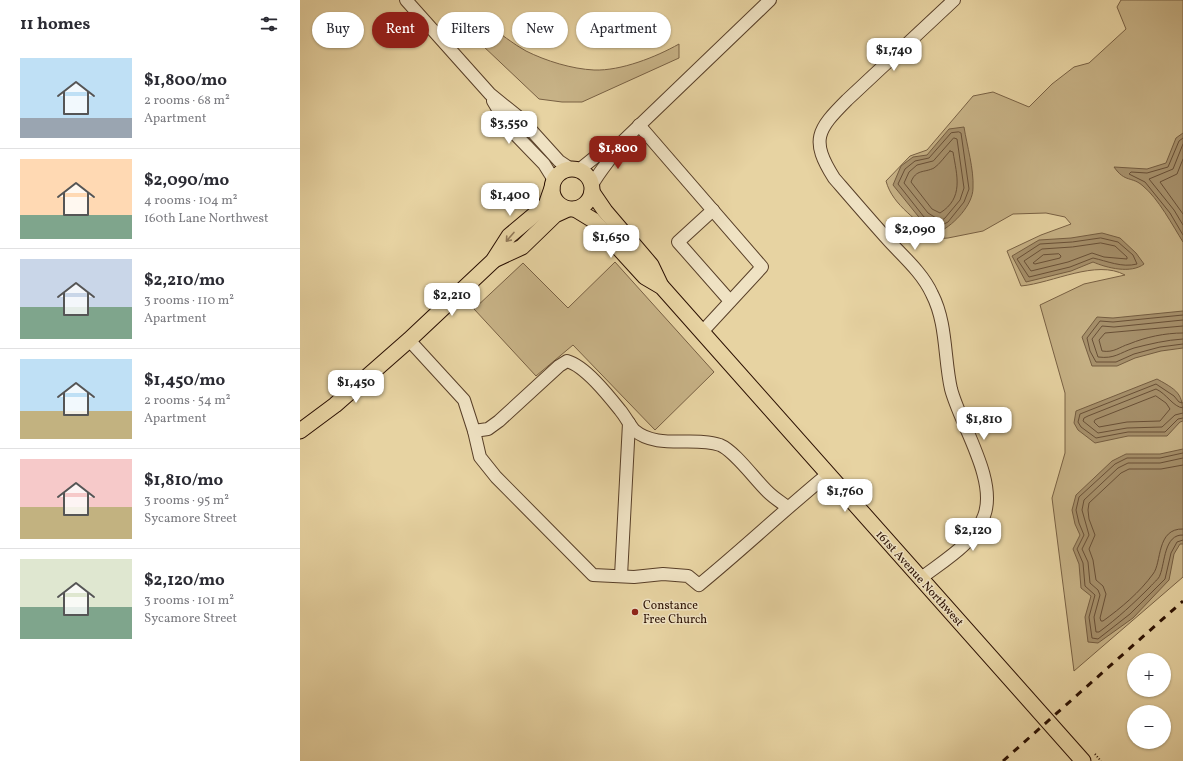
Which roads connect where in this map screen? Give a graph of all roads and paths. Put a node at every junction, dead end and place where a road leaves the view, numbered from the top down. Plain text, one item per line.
1 (406, 0) edge
2 (770, 0) edge
3 (954, 0) edge
4 (490, 94) junction
5 (638, 125) junction
6 (621, 143) junction
7 (575, 169) junction
8 (553, 184) junction
9 (592, 188) junction
10 (572, 209) junction
11 (713, 210) junction
12 (493, 261) junction
13 (662, 287) junction
14 (730, 301) junction
15 (702, 332) junction
16 (409, 340) junction
17 (630, 423) junction
18 (300, 431) edge
19 (474, 431) junction
20 (828, 474) junction
21 (787, 507) junction
22 (621, 576) junction
23 (920, 579) junction
24 (1083, 761) edge

1 - 4 street
2 - 5 street
3 - 23 street
4 - 7 street
4 - 8 street
5 - 6 street
5 - 11 street
6 - 7 street
6 - 9 street
7 - 8 main road
7 - 9 main road
8 - 10 main road
8 -> 12 main road
9 - 10 main road
9 - 13 main road, 161st Avenue Northwest
10 - 12 main road
10 - 13 main road, 161st Avenue Northwest
11 - 14 street
11 - 14 street
12 - 16 main road
13 - 15 main road, 161st Avenue Northwest
14 - 15 street
15 - 20 main road, 161st Avenue Northwest
16 - 18 main road
16 - 19 street
17 - 19 street
17 - 21 street
17 - 22 street
19 - 22 street
20 - 21 street
20 - 23 main road, 161st Avenue Northwest
21 - 22 street
23 - 24 main road, 161st Avenue Northwest

